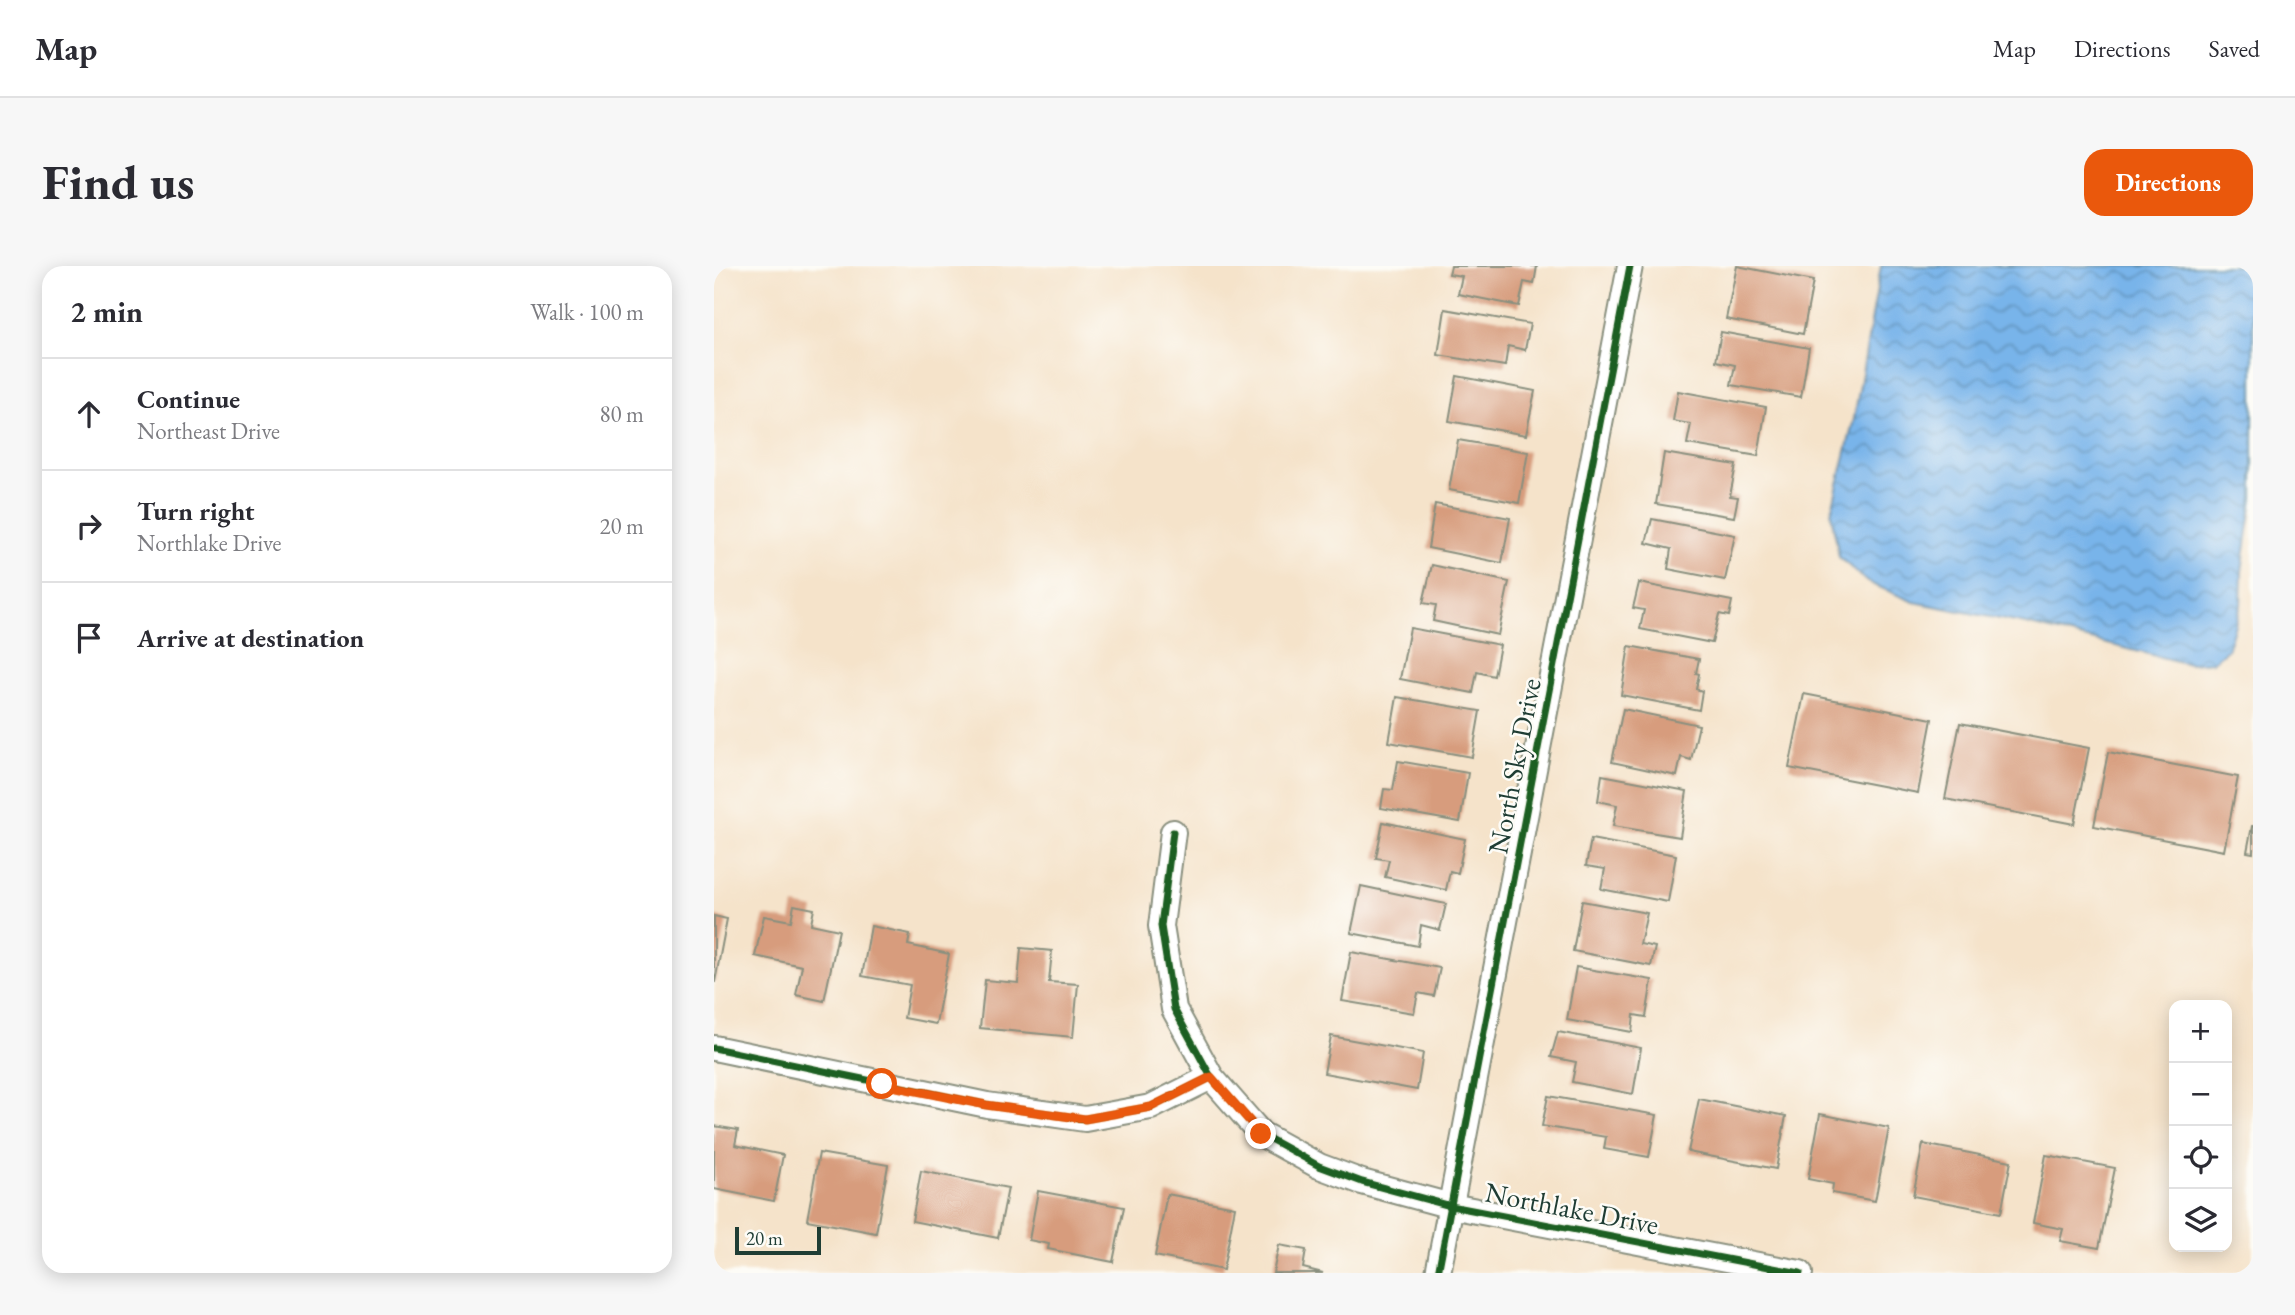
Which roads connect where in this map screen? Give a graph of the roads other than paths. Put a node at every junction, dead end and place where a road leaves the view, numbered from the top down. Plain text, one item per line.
1 (1630, 266) edge
2 (1173, 832) dead end
3 (714, 1048) edge
4 (1211, 1077) junction
5 (1451, 1206) junction
6 (1438, 1273) edge
7 (1800, 1273) edge

1 - 5 street, North Sky Drive
2 - 4 street, Northlake Drive
3 - 4 street
4 - 5 street, Northlake Drive
5 - 6 street, North Sky Drive
5 - 7 street, Northlake Drive

